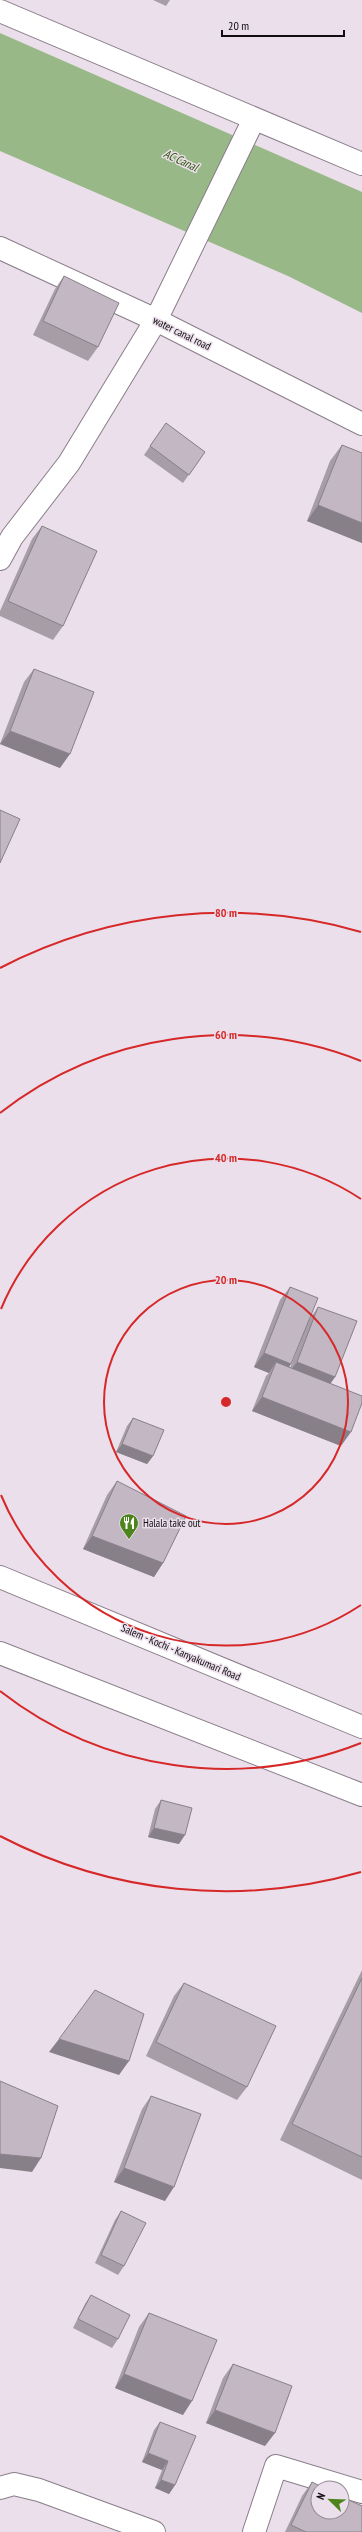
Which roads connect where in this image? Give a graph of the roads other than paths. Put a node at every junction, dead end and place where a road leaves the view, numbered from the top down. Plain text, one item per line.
1 (0, 11) edge
2 (254, 119) junction
3 (362, 164) edge
4 (0, 248) edge
5 (156, 320) junction
6 (362, 424) edge
7 (0, 559) edge
8 (0, 1577) edge
9 (0, 1653) edge
10 (362, 1727) edge
11 (362, 1795) edge
12 (0, 2488) edge
13 (362, 2492) edge
14 (154, 2532) edge
15 (254, 2532) edge

1 - 2 main road
2 - 3 main road
2 - 5 main road
4 - 5 main road, water canal road
5 - 6 main road, water canal road
5 - 7 main road
8 - 10 main road, Salem - Kochi - Kanyakumari Road
9 - 11 main road
12 - 14 main road
13 - 15 main road

